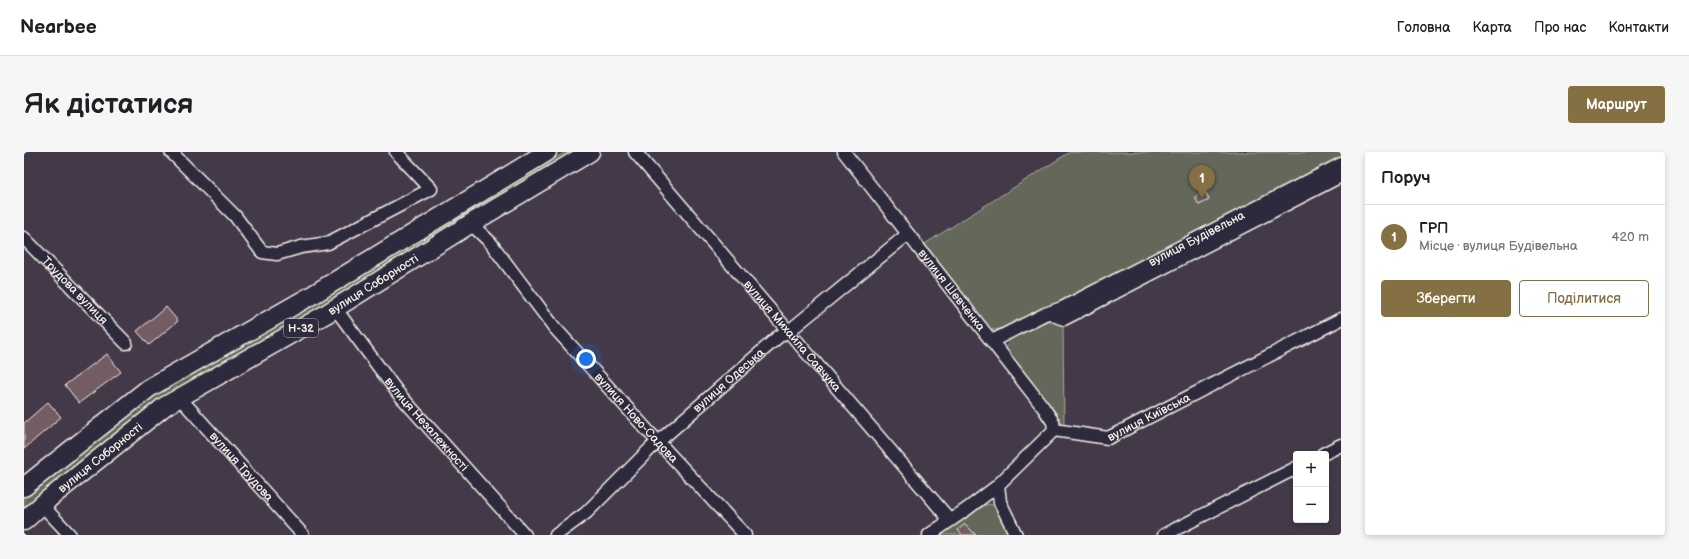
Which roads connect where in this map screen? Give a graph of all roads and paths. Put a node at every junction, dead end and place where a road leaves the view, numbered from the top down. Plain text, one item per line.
1 (171, 152) edge
2 (396, 152) edge
3 (547, 152) edge
4 (590, 152) edge
5 (635, 152) edge
6 (844, 152) edge
7 (1341, 164) edge
8 (1341, 176) edge
9 (471, 224) junction
10 (908, 234) junction
11 (24, 238) edge
12 (335, 308) junction
13 (1051, 313) junction
14 (1341, 319) edge
15 (788, 331) junction
16 (992, 341) junction
17 (126, 343) dead end
18 (180, 398) junction
19 (1054, 430) junction
20 (659, 443) junction
21 (1341, 445) edge
22 (1329, 451) edge
23 (1293, 470) edge
24 (998, 485) junction
25 (24, 487) edge
26 (42, 505) junction
27 (950, 520) junction
28 (24, 521) edge
29 (70, 535) edge
30 (303, 535) edge
31 (525, 535) edge
32 (556, 535) edge
33 (745, 535) edge
34 (929, 535) edge
35 (1016, 535) edge
36 (1164, 535) edge

1 - 2 street
3 - 25 main road, вулиця Соборності / Н-32
4 - 9 main road, вулиця Соборності / Н-32
5 - 15 street, вулиця Михайла Савчука
6 - 10 street, вулиця Шевченка
7 - 13 street, вулиця Будівельна
8 - 13 street, вулиця Будівельна
9 - 12 main road, вулиця Соборності / Н-32
9 - 20 street, вулиця Ново-Садова
10 - 15 street, вулиця Одеська
10 - 16 street, вулиця Шевченка
11 - 17 street, Трудова вулиця
12 - 18 main road, вулиця Соборності / Н-32
12 - 31 street, вулиця Незалежності
13 - 16 street, вулиця Будівельна
14 - 19 street, вулиця Київська
15 - 20 street, вулиця Одеська
15 - 27 street, вулиця Михайла Савчука
16 - 19 street, вулиця Шевченка
18 - 26 main road, вулиця Соборності / Н-32
18 - 30 street, вулиця Трудова
19 - 24 street
20 - 32 street, вулиця Одеська
20 - 33 street, вулиця Ново-Садова
21 - 22 street
23 - 36 street
24 - 27 street
24 - 35 street
26 - 28 main road, вулиця Соборності / Н-32
26 - 29 street
27 - 34 street

